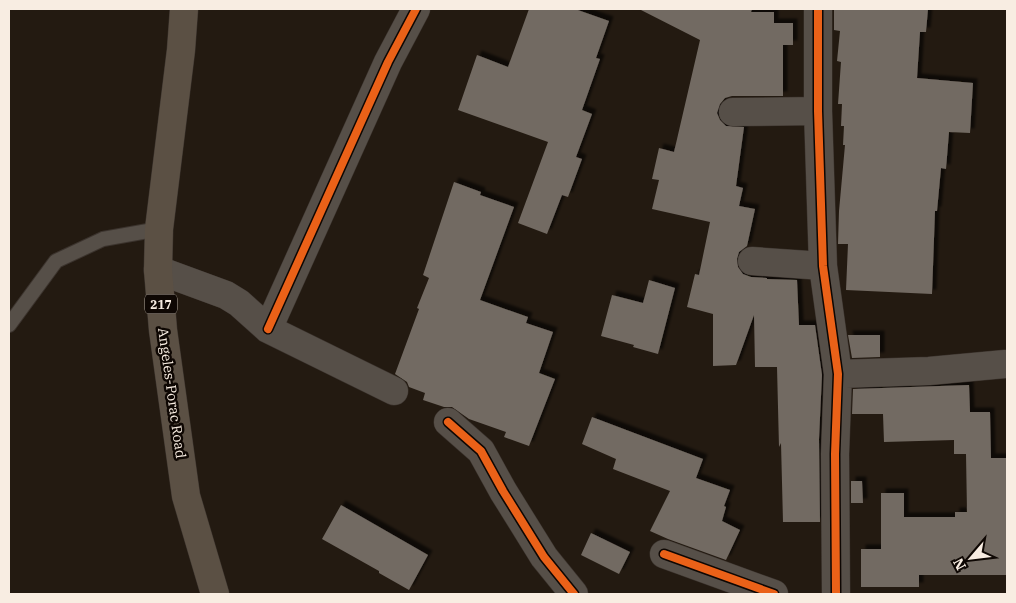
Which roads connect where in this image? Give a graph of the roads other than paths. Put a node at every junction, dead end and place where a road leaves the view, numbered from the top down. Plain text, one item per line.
1 (184, 9) edge
2 (416, 9) edge
3 (818, 9) edge
4 (818, 111) junction
5 (733, 112) dead end
6 (159, 229) junction
7 (752, 261) dead end
8 (823, 266) junction
9 (158, 270) junction
10 (9, 326) edge
11 (268, 329) junction
12 (1006, 364) dead end
13 (838, 374) junction
14 (394, 391) dead end
15 (448, 422) dead end
16 (664, 554) dead end
17 (215, 594) edge
18 (574, 594) edge
19 (774, 594) edge
20 (836, 594) edge

1 - 6 main road, Angeles-Porac Road / 217
2 - 11 street
3 - 4 street
4 - 5 street
4 - 8 street
6 - 9 main road, Angeles-Porac Road / 217
6 - 10 lane
7 - 8 street
8 - 13 street
9 - 11 street
9 - 17 main road, Angeles-Porac Road / 217
11 - 14 street
12 - 13 street
13 - 20 street
15 - 18 street
16 - 19 street

